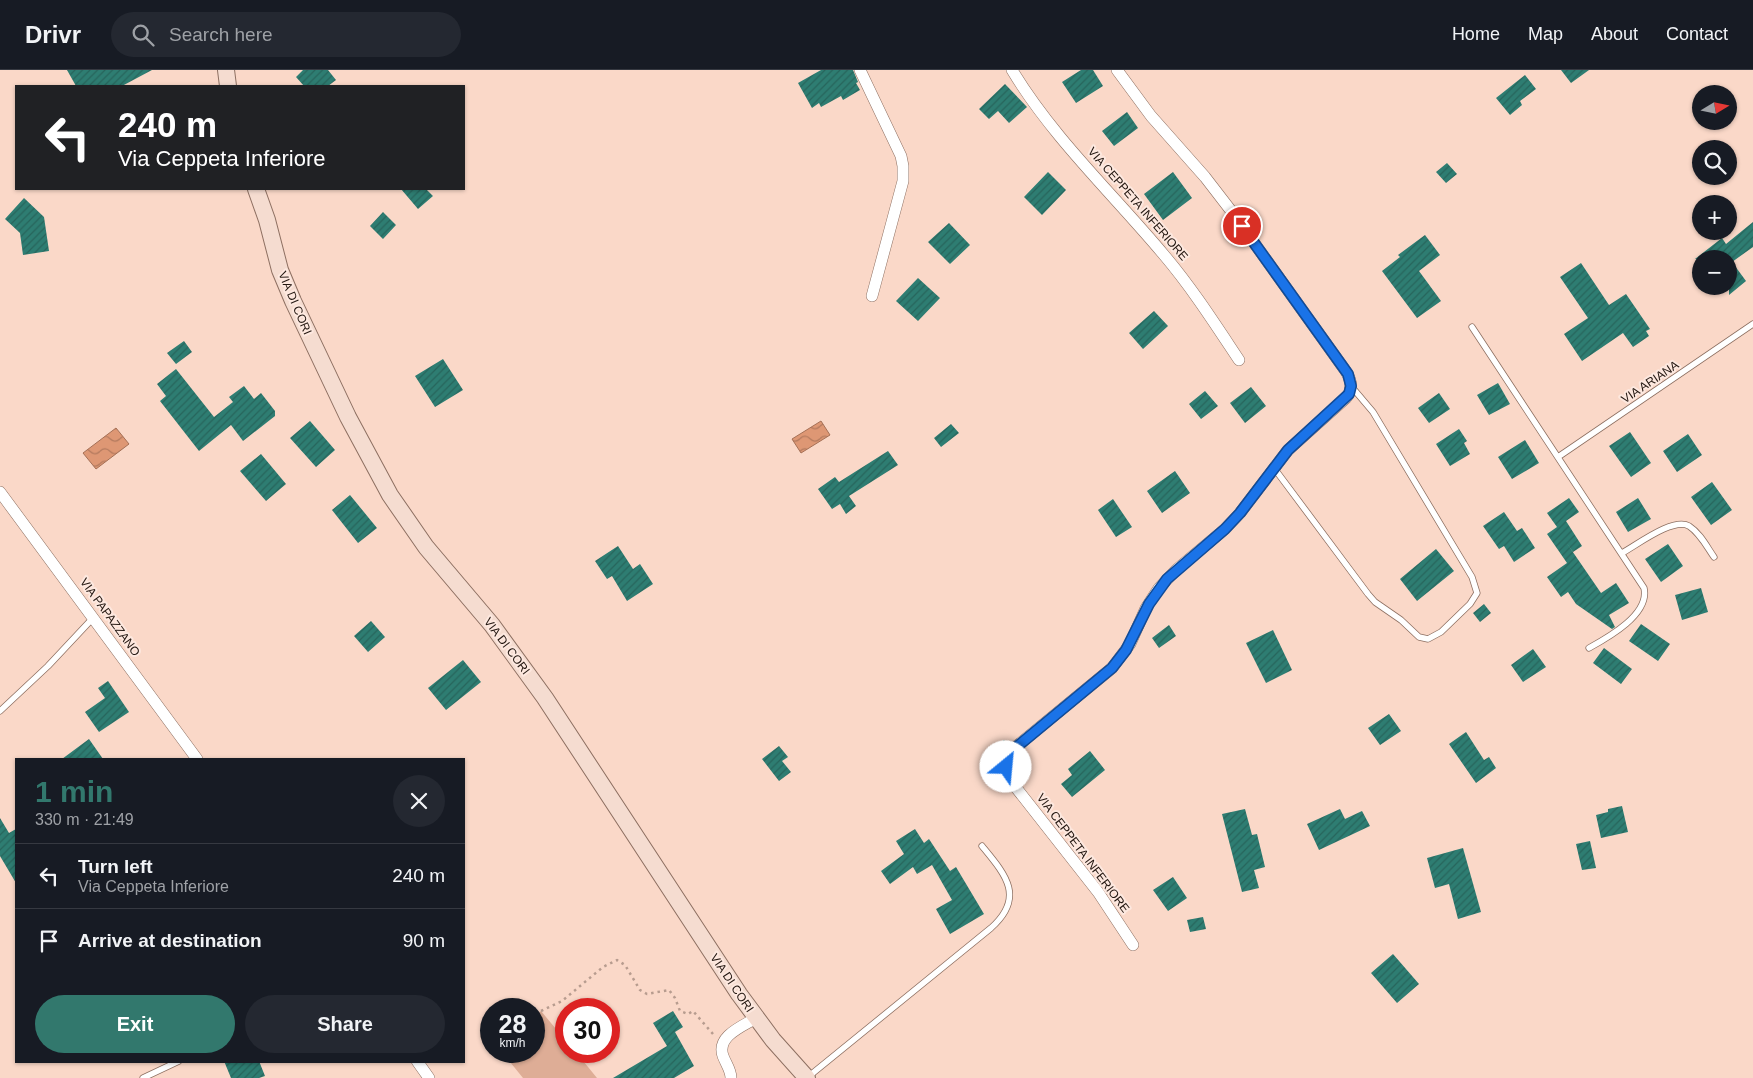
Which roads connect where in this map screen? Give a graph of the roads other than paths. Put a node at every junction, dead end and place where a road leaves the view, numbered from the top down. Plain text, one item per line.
1 (226, 70) edge
2 (860, 70) edge
3 (1012, 70) edge
4 (1117, 70) edge
5 (228, 85) edge
6 (256, 190) edge
7 (872, 296) dead end
8 (1753, 324) edge
9 (1472, 327) dead end
10 (1239, 360) dead end
11 (1351, 386) junction
12 (1558, 457) junction
13 (1274, 468) junction
14 (0, 492) edge
15 (1622, 554) junction
16 (1714, 557) dead end
17 (94, 618) junction
18 (1589, 648) dead end
19 (0, 711) edge
20 (195, 758) edge
21 (982, 846) dead end
22 (1133, 945) dead end
23 (756, 1018) junction
24 (175, 1063) edge
25 (418, 1063) edge
26 (143, 1078) edge
27 (429, 1078) edge
28 (731, 1078) edge
29 (807, 1078) edge

1 - 5 main road
2 - 7 street
3 - 10 street, VIA CEPPETA INFERIORE
4 - 11 street
6 - 23 main road, VIA DI CORI
8 - 12 lane, VIA ARIANA
9 - 12 lane
11 - 13 street, VIA CEPPETA INFERIORE
11 - 13 lane
12 - 15 lane
13 - 22 street, VIA CEPPETA INFERIORE
14 - 17 street, VIA PAPAZZANO
15 - 16 lane
15 - 18 lane
17 - 19 lane
17 - 20 street, VIA PAPAZZANO
21 - 29 lane
23 - 28 street
23 - 29 main road, VIA DI CORI
24 - 26 lane
25 - 27 street

